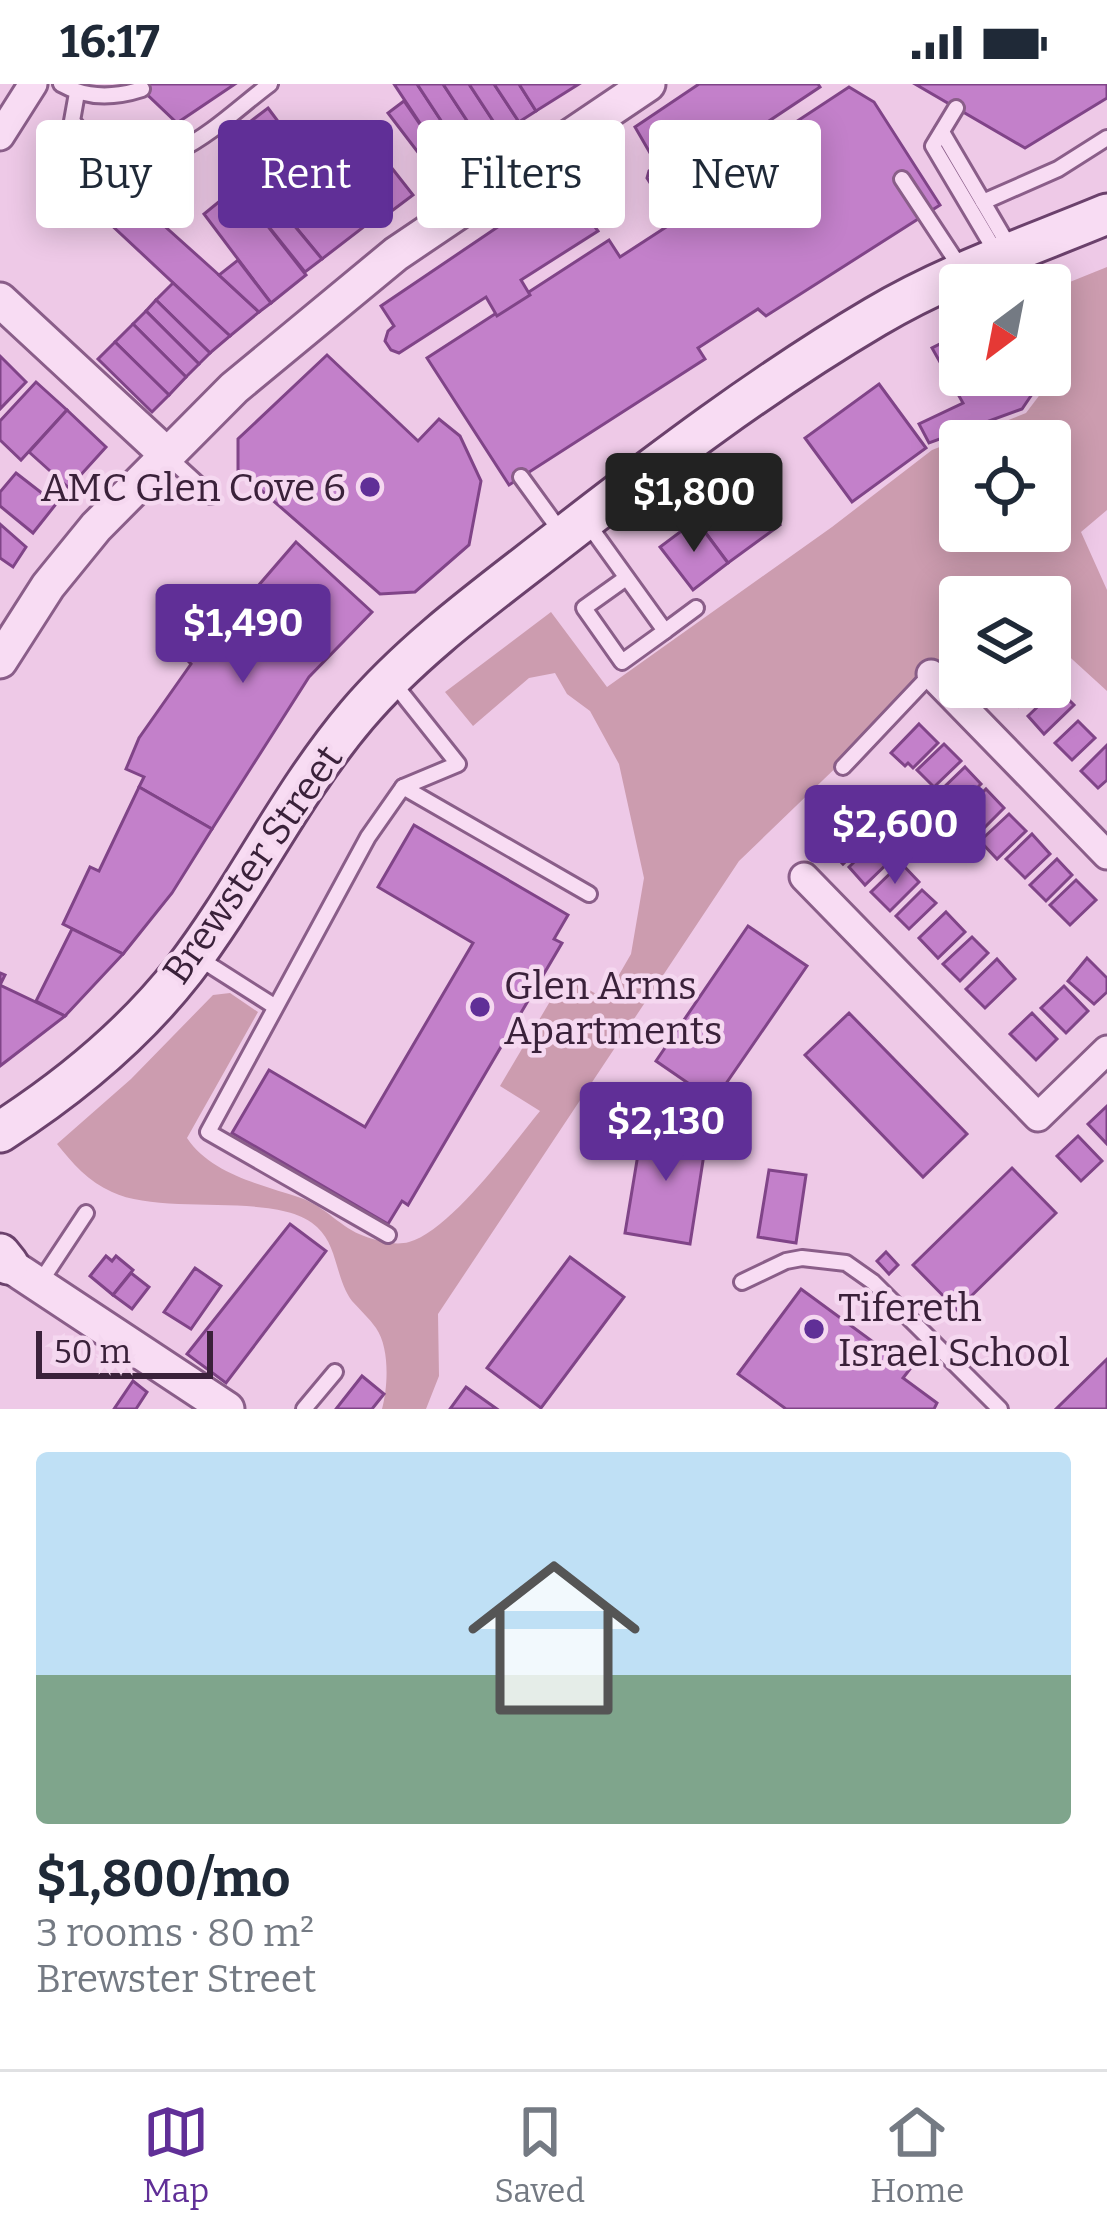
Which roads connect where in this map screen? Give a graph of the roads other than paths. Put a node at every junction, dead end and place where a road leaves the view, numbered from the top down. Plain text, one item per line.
1 (33, 84) edge
2 (61, 84) edge
3 (270, 84) edge
4 (648, 84) edge
5 (142, 89) dead end
6 (77, 93) junction
7 (956, 108) dead end
8 (942, 132) junction
9 (0, 136) edge
10 (1107, 138) edge
11 (902, 179) dead end
12 (983, 202) junction
13 (1107, 214) edge
14 (992, 262) junction
15 (0, 300) edge
16 (166, 454) junction
17 (521, 477) dead end
18 (211, 496) dead end
19 (574, 528) junction
20 (626, 578) junction
21 (696, 608) dead end
22 (665, 631) junction
23 (0, 661) edge
24 (932, 674) joint
25 (392, 680) junction
26 (843, 767) dead end
27 (404, 787) junction
28 (1107, 855) edge
29 (804, 877) dead end
30 (589, 895) dead end
31 (194, 956) junction
32 (274, 1006) junction
33 (1107, 1050) edge
34 (50, 1100) junction
35 (0, 1132) edge
36 (0, 1154) edge
37 (86, 1213) dead end
38 (388, 1235) dead end
39 (9, 1268) edge
40 (742, 1282) dead end
41 (335, 1372) dead end
42 (184, 1395) edge
43 (226, 1409) edge
44 (304, 1409) edge
45 (1000, 1409) edge

1 - 9 street
2 - 6 lane
3 - 6 lane
4 - 16 street
5 - 6 lane
7 - 8 lane
8 - 12 lane
8 - 14 lane
10 - 12 lane
11 - 14 lane
12 - 14 lane
13 - 14 main road, Brewster Street
14 - 19 main road, Brewster Street
15 - 16 street
16 - 18 lane
16 - 23 street
17 - 19 lane
19 - 20 lane
19 - 25 main road, Brewster Street
20 - 22 lane
20 - 22 lane
21 - 22 lane
24 - 26 lane
24 - 28 street
25 - 27 lane
25 - 31 main road, Brewster Street
27 - 30 lane
27 - 32 lane
29 - 33 street
31 - 32 lane
31 - 34 main road, Brewster Street
32 - 38 lane
34 - 35 main road, Brewster Street
34 - 36 main road
37 - 39 lane
39 - 42 street
40 - 45 lane
41 - 44 lane
42 - 43 street

